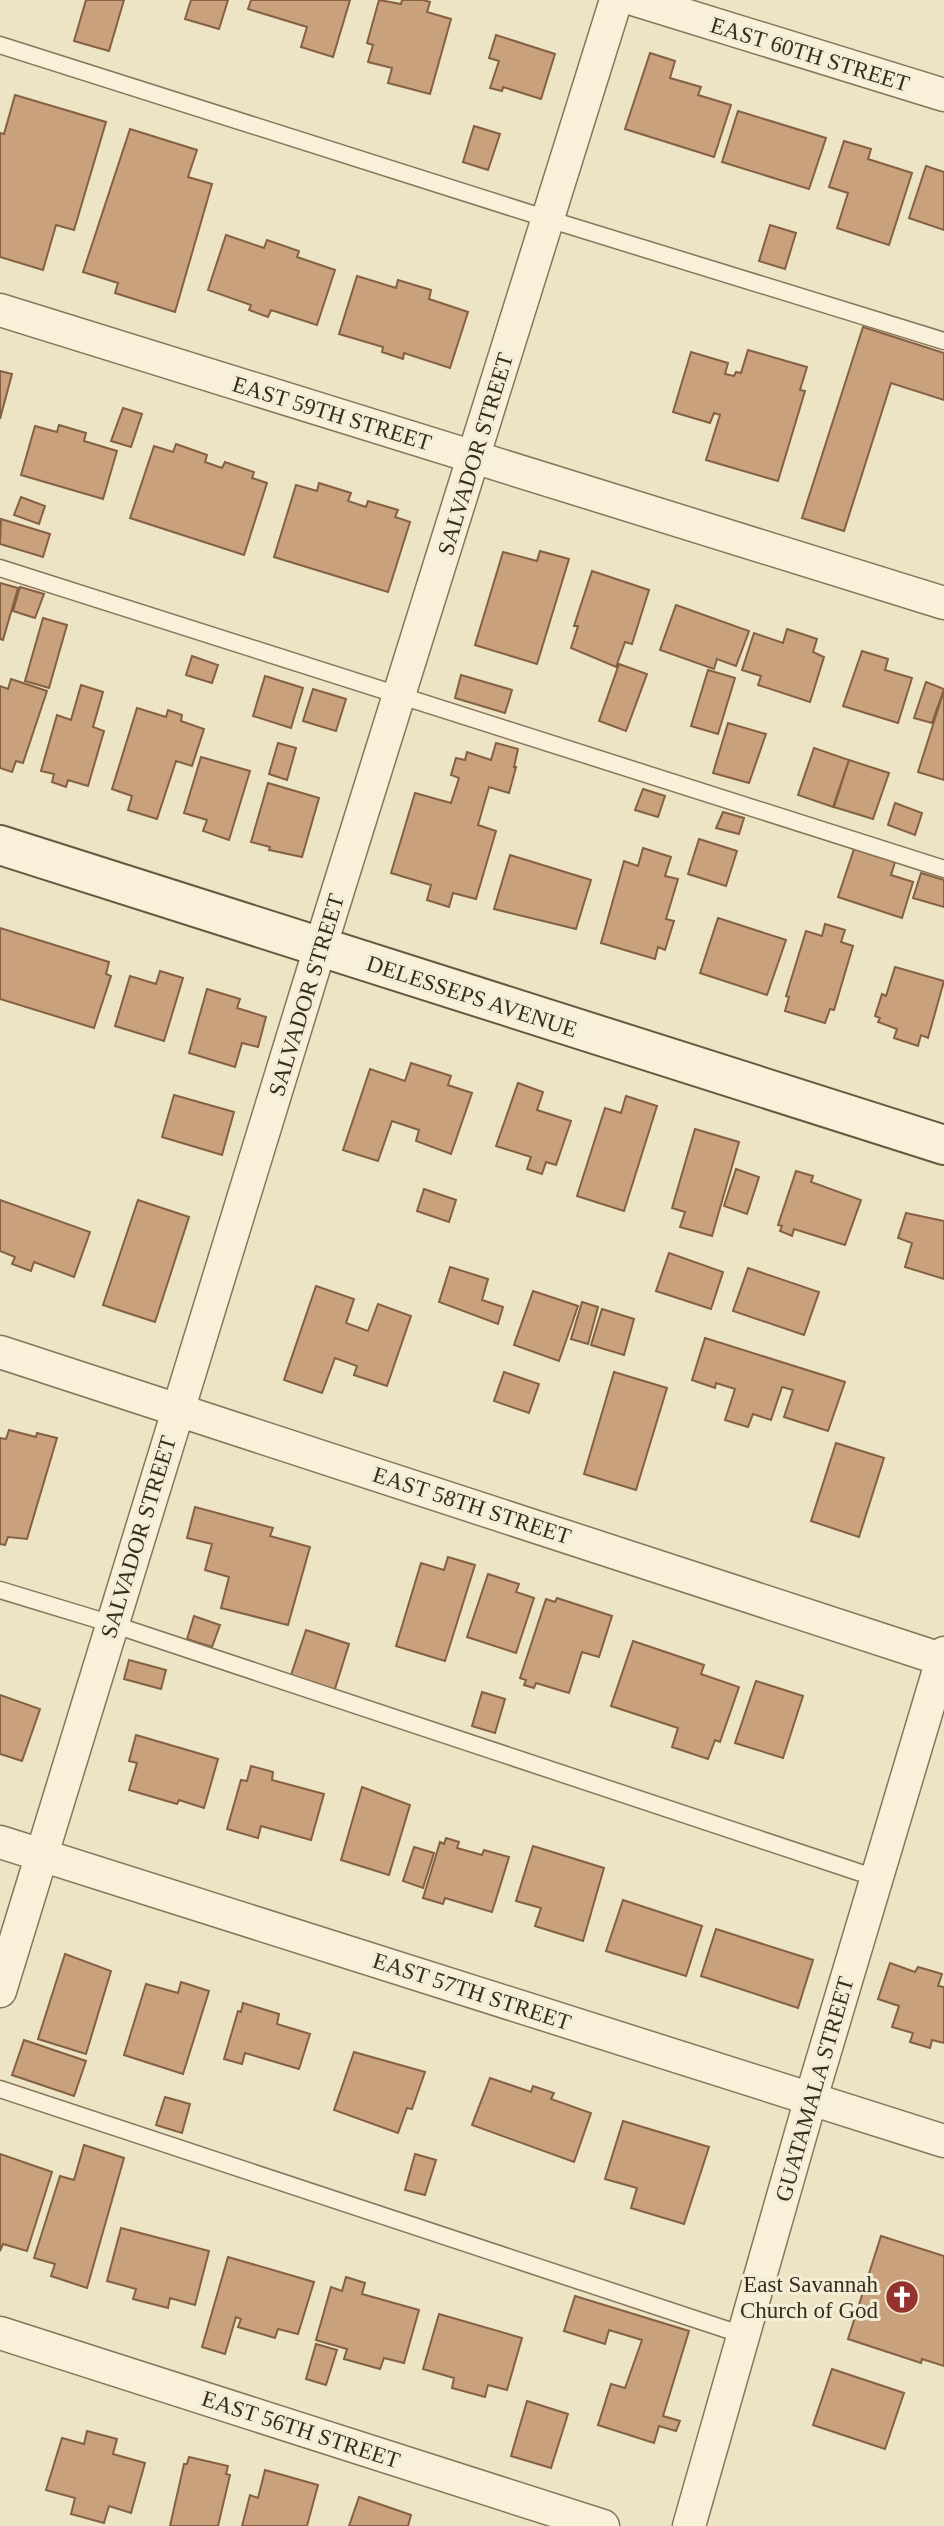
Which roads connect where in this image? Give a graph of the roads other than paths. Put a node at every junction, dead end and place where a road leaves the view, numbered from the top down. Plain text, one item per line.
1 (616, 0) edge
2 (636, 0) edge
3 (0, 45) edge
4 (944, 95) edge
5 (548, 219) junction
6 (0, 310) edge
7 (944, 341) edge
8 (474, 457) junction
9 (0, 568) edge
10 (944, 603) edge
11 (399, 695) junction
12 (0, 845) edge
13 (944, 869) edge
14 (320, 947) junction
15 (944, 1145) edge
16 (0, 1352) edge
17 (178, 1409) junction
18 (0, 1590) edge
19 (112, 1624) junction
20 (943, 1657) edge
21 (0, 1842) edge
22 (41, 1855) junction
23 (876, 1878) junction
24 (0, 1991) edge
25 (0, 2089) edge
26 (811, 2098) junction
27 (944, 2141) edge
28 (0, 2333) edge
29 (743, 2335) junction
30 (603, 2526) edge
31 (689, 2526) edge

1 - 5 street, SALVADOR STREET
2 - 4 street, EAST 60TH STREET
3 - 5 lane
5 - 7 lane
5 - 8 street, SALVADOR STREET
6 - 8 street, EAST 59TH STREET
8 - 10 street, EAST 59TH STREET
8 - 11 street, SALVADOR STREET
9 - 11 lane
11 - 13 lane
11 - 14 street, SALVADOR STREET
12 - 14 main road, DELESSEPS AVENUE
14 - 15 main road, DELESSEPS AVENUE
14 - 17 street, SALVADOR STREET
16 - 17 street, EAST 58TH STREET
17 - 19 street, SALVADOR STREET
17 - 20 street, EAST 58TH STREET
18 - 19 lane
19 - 22 street, SALVADOR STREET
19 - 23 lane
20 - 23 street, GUATAMALA STREET
21 - 22 street, EAST 57TH STREET
22 - 24 street, SALVADOR STREET
22 - 26 street, EAST 57TH STREET
23 - 26 street, GUATAMALA STREET
25 - 29 lane
26 - 27 street, EAST 57TH STREET
26 - 29 street, GUATAMALA STREET
28 - 30 street, EAST 56TH STREET
29 - 31 street, GUATAMALA STREET

